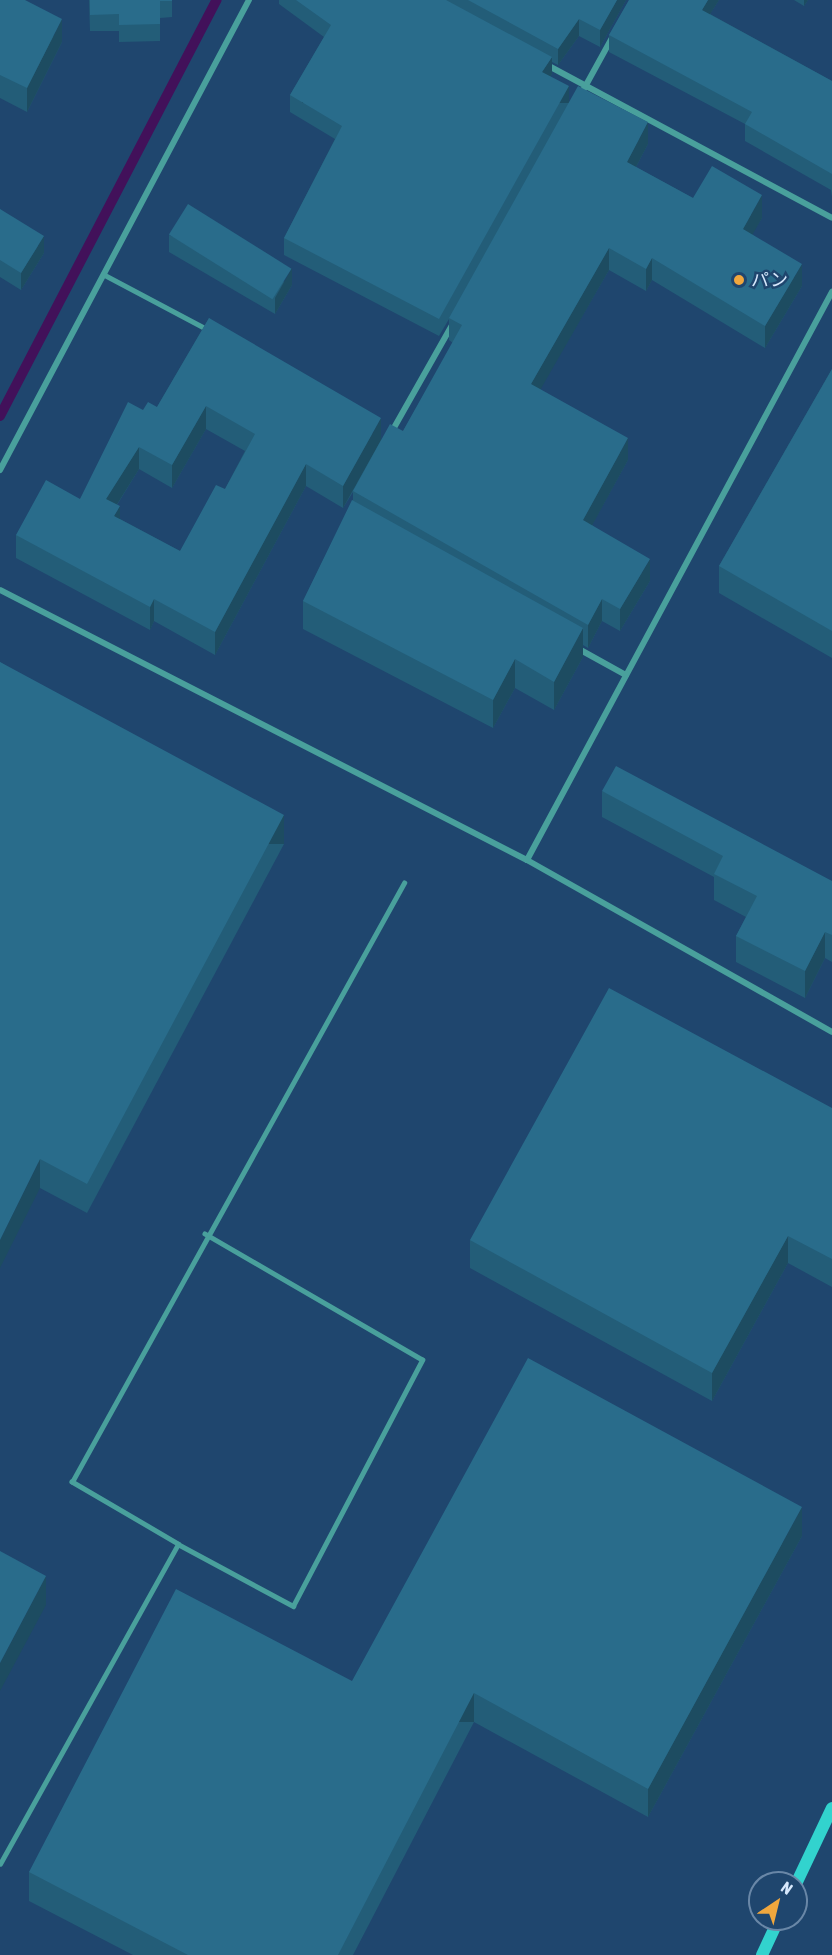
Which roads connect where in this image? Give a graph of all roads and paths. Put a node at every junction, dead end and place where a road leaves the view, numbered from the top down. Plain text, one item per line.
1 (249, 0) edge
2 (617, 29) edge
3 (536, 59) edge
4 (586, 86) junction
5 (574, 106) edge
6 (832, 218) edge
7 (104, 274) junction
8 (832, 292) edge
9 (459, 312) edge
10 (213, 333) edge
11 (384, 446) edge
12 (0, 470) edge
13 (0, 590) edge
14 (563, 640) edge
15 (626, 675) junction
16 (527, 860) junction
17 (404, 883) dead end
18 (832, 1032) edge
19 (206, 1234) junction
20 (178, 1544) junction
21 (832, 1808) edge
22 (0, 1864) edge
23 (802, 1871) edge
24 (773, 1931) edge
25 (762, 1955) edge

1 - 7 street
2 - 4 street
3 - 4 street
4 - 5 street
4 - 6 street
7 - 10 lane
7 - 12 street
8 - 15 street
9 - 11 street
13 - 16 street
14 - 15 street
15 - 16 street
16 - 18 street
17 - 19 lane
19 - 20 lane
19 - 20 lane
20 - 22 lane
21 - 23 street
24 - 25 street

